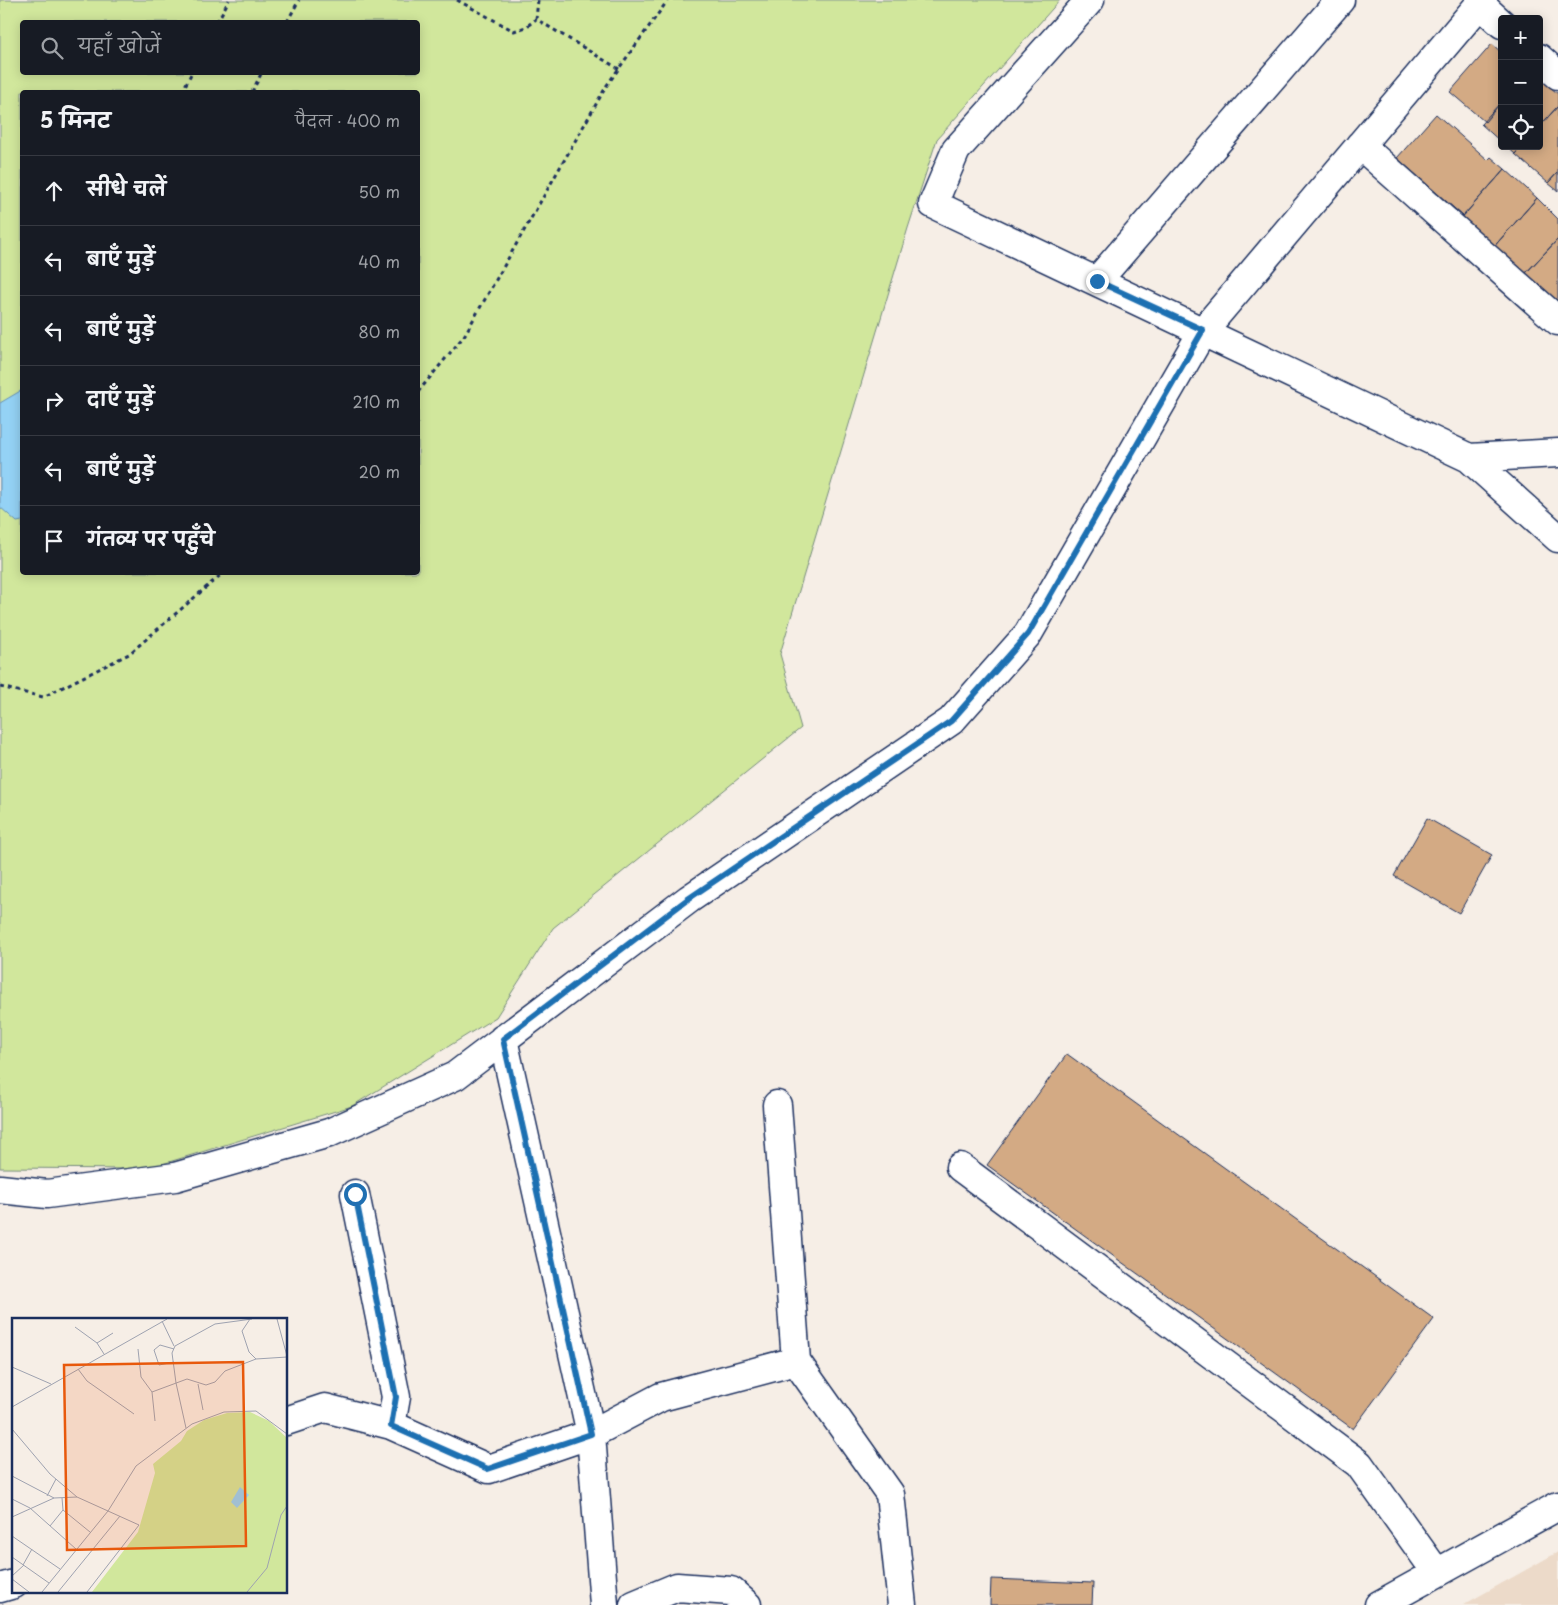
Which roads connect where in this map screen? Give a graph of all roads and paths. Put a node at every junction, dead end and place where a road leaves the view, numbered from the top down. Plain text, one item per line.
1 (229, 0) edge
2 (299, 0) edge
3 (457, 0) edge
4 (538, 0) edge
5 (668, 0) edge
6 (1090, 0) edge
7 (1340, 0) edge
8 (1482, 2) edge
9 (218, 20) edge
10 (288, 20) edge
11 (536, 20) junction
12 (1498, 20) edge
13 (1541, 60) edge
14 (619, 69) junction
15 (190, 75) edge
16 (260, 75) edge
17 (1558, 75) edge
18 (183, 90) edge
19 (253, 90) edge
20 (1360, 145) junction
21 (1097, 281) junction
22 (1558, 321) edge
23 (1203, 330) junction
24 (420, 390) edge
25 (1558, 452) edge
26 (1469, 458) junction
27 (1558, 538) edge
28 (221, 575) edge
29 (0, 687) edge
30 (503, 1039) junction
31 (777, 1105) dead end
32 (960, 1167) dead end
33 (0, 1189) edge
34 (355, 1194) dead end
35 (796, 1361) junction
36 (288, 1420) edge
37 (391, 1426) junction
38 (591, 1434) junction
39 (1558, 1506) edge
40 (1437, 1573) junction
41 (604, 1605) edge
42 (634, 1605) edge
43 (747, 1605) edge
44 (902, 1605) edge
45 (1379, 1605) edge

1 - 9 path
2 - 10 path
3 - 11 path
4 - 11 path
5 - 14 path
6 - 21 street
7 - 21 street
8 - 12 street
8 - 20 street
11 - 14 path
13 - 17 street
14 - 24 path
15 - 18 path
16 - 19 path
20 - 22 street
20 - 23 street
21 - 23 street
23 - 26 street
23 - 30 street
25 - 26 street
26 - 27 street
28 - 29 path
30 - 33 street
30 - 38 street
31 - 35 street
32 - 40 street
34 - 37 street
35 - 38 street
35 - 44 street
36 - 37 street
37 - 38 street
38 - 41 street
39 - 40 street
40 - 45 street
42 - 43 street

